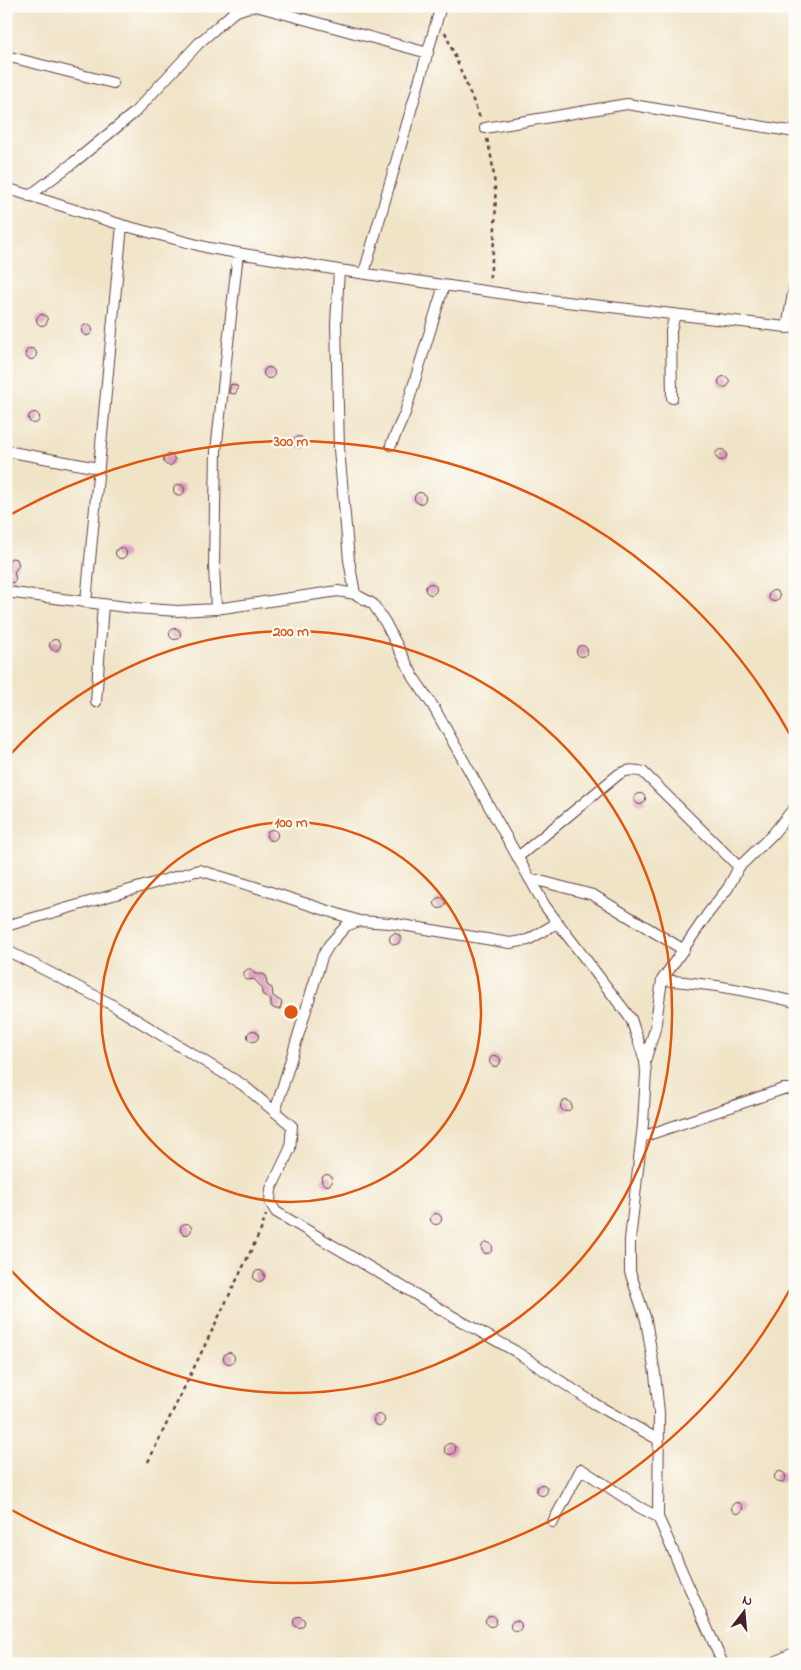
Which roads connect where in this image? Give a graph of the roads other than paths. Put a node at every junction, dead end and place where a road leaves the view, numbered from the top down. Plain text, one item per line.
1 (440, 11) edge
2 (428, 53) junction
3 (6, 56) edge
4 (113, 82) dead end
5 (485, 128) road end
6 (795, 132) edge
7 (6, 188) edge
8 (29, 196) junction
9 (122, 225) junction
10 (238, 253) junction
11 (339, 270) junction
12 (364, 273) junction
13 (795, 282) edge
14 (444, 285) junction
15 (675, 314) junction
16 (791, 328) edge
17 (672, 398) dead end
18 (391, 445) dead end
19 (6, 451) edge
20 (98, 468) junction
21 (6, 592) edge
22 (355, 594) junction
23 (86, 602) junction
24 (103, 604) junction
25 (216, 609) junction
26 (96, 702) dead end
27 (795, 807) edge
28 (518, 857) junction
29 (739, 867) junction
30 (529, 878) junction
31 (359, 921) junction
32 (557, 924) junction
33 (6, 926) edge
34 (6, 950) edge
35 (684, 950) junction
36 (662, 980) junction
37 (795, 1002) edge
38 (645, 1061) junction
39 (795, 1089) edge
40 (275, 1112) junction
41 (642, 1137) junction
42 (658, 1440) junction
43 (658, 1517) junction
44 (554, 1522) dead end
45 (795, 1652) edge
46 (723, 1664) edge
47 (770, 1664) edge

1 - 2 street
2 - 8 street
2 - 12 street
3 - 4 street
5 - 6 street
7 - 8 street
8 - 9 street
9 - 10 street
9 - 20 street
10 - 11 street
10 - 25 street
11 - 12 street
11 - 22 street
12 - 14 street
13 - 16 street
14 - 15 street
14 - 18 street
15 - 16 street
15 - 17 street
19 - 20 street
20 - 23 street
21 - 23 street
22 - 25 street
22 - 28 street
23 - 24 street
24 - 25 street
24 - 26 street
27 - 29 street
28 - 29 street
28 - 30 street
29 - 35 street
30 - 32 street
30 - 35 street
31 - 32 street
31 - 33 street
31 - 40 street
32 - 38 street
34 - 40 street
35 - 36 street
36 - 37 street
36 - 38 street
38 - 41 street
39 - 41 street
40 - 42 street
41 - 42 street
42 - 43 street
43 - 44 street
43 - 46 street
45 - 47 street

